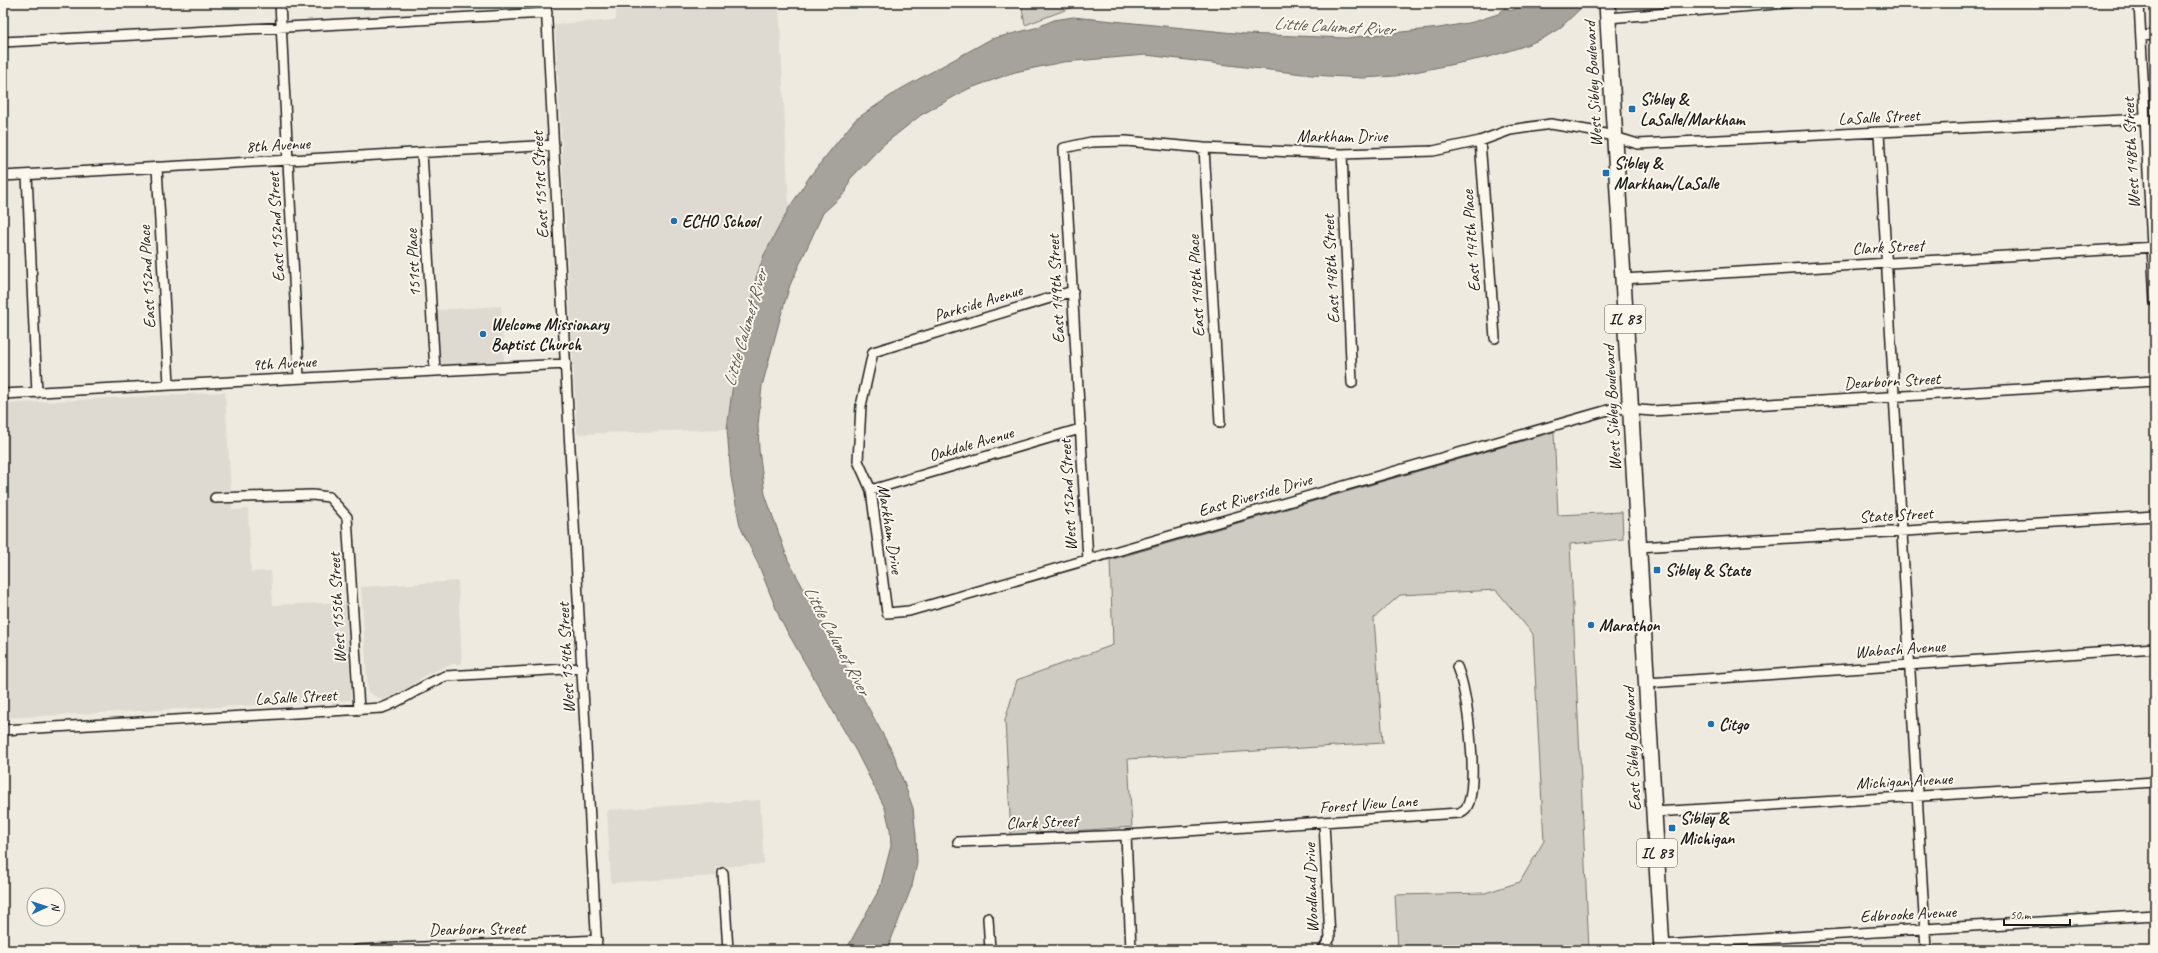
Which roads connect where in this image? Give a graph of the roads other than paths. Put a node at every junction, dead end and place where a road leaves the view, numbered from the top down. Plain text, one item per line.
1 (280, 3) edge
2 (546, 3) edge
3 (1789, 3) edge
4 (2138, 3) edge
5 (1770, 4) edge
6 (1607, 10) edge
7 (547, 13) junction
8 (282, 27) junction
9 (2155, 35) edge
10 (2141, 36) junction
11 (3, 42) edge
12 (2145, 118) junction
13 (1879, 133) junction
14 (1615, 138) junction
15 (1480, 141) junction
16 (554, 145) junction
17 (1064, 148) joint
18 (1204, 148) junction
19 (422, 152) junction
20 (1342, 154) junction
21 (288, 160) junction
22 (157, 167) junction
23 (27, 175) junction
24 (3, 176) edge
25 (2153, 247) edge
26 (1887, 263) junction
27 (1623, 279) junction
28 (1073, 291) junction
29 (2155, 302) edge
30 (1494, 338) dead end
31 (893, 346) joint
32 (566, 364) junction
33 (435, 371) junction
34 (300, 378) junction
35 (2155, 381) edge
36 (1352, 383) dead end
37 (168, 384) junction
38 (37, 393) junction
39 (3, 394) edge
40 (1895, 396) junction
41 (1631, 409) junction
42 (1220, 424) dead end
43 (1080, 429) junction
44 (871, 490) junction
45 (215, 498) dead end
46 (2155, 516) edge
47 (1903, 531) junction
48 (1639, 547) junction
49 (1088, 560) junction
50 (887, 614) joint
51 (2155, 648) edge
52 (1910, 664) junction
53 (1457, 667) dead end
54 (583, 668) junction
55 (1647, 683) junction
56 (358, 710) junction
57 (3, 730) edge
58 (2155, 782) edge
59 (1917, 796) junction
60 (1654, 812) junction
61 (1324, 823) junction
62 (1126, 835) junction
63 (958, 842) dead end
64 (723, 873) dead end
65 (2155, 915) edge
66 (988, 918) dead end
67 (1925, 929) junction
68 (597, 940) junction
69 (1662, 947) edge
70 (357, 950) edge
71 (598, 950) edge
72 (728, 950) edge
73 (990, 950) edge
74 (1131, 950) edge
75 (1323, 950) edge
76 (1926, 950) edge

1 - 8 street, East 152nd Street
2 - 7 street, East 151st Street
3 - 5 street
4 - 10 street, West 148th Street
5 - 6 street
6 - 14 main road, West Sibley Boulevard / IL 83
7 - 8 street
7 - 16 street, East 151st Street
8 - 11 street
8 - 21 street, East 152nd Street
9 - 10 street
10 - 12 street, West 148th Street
12 - 13 street, LaSalle Street
12 - 25 street, West 148th Street
13 - 14 street, LaSalle Street
13 - 26 street
14 - 15 street, Markham Drive
14 - 27 main road, West Sibley Boulevard / IL 83
15 - 20 street, Markham Drive
15 - 30 street, East 147th Place
16 - 19 street, 8th Avenue
16 - 32 street, East 151st Street
17 - 18 street, Markham Drive
17 - 28 street, East 149th Street
18 - 20 street, Markham Drive
18 - 42 street, East 148th Place
19 - 21 street, 8th Avenue
19 - 33 street, 151st Place
20 - 36 street, East 148th Street
21 - 22 street, 8th Avenue
21 - 34 street, East 152nd Street
22 - 23 street, 8th Avenue
22 - 37 street, East 152nd Place
23 - 24 street, 8th Avenue
23 - 38 street
25 - 26 street, Clark Street
25 - 29 street, West 148th Street
26 - 27 street, Clark Street
26 - 40 street
27 - 41 main road, West Sibley Boulevard / IL 83
28 - 31 street, Parkside Avenue
28 - 43 street, East 149th Street
31 - 44 street, Markham Drive
32 - 33 street, 9th Avenue
32 - 54 street, West 154th Street
33 - 34 street, 9th Avenue
34 - 37 street, 9th Avenue
35 - 40 street, Dearborn Street
37 - 38 street, 9th Avenue
38 - 39 street, 9th Avenue
40 - 41 street, Dearborn Street
40 - 47 street
41 - 48 main road, West Sibley Boulevard / IL 83
41 - 49 street, East Riverside Drive
43 - 44 street, Oakdale Avenue
43 - 49 street, West 152nd Street
44 - 50 street, Markham Drive
45 - 56 street, West 155th Street
46 - 47 street, State Street
47 - 48 street, State Street
47 - 52 street
48 - 55 main road, East Sibley Boulevard / IL 83
49 - 50 street, East Riverside Drive
51 - 52 street, Wabash Avenue
52 - 55 street, Wabash Avenue
52 - 59 street
53 - 61 street, Forest View Lane
54 - 56 street, LaSalle Street
54 - 68 street, West 154th Street
55 - 60 main road, East Sibley Boulevard / IL 83
56 - 57 street, LaSalle Street
58 - 59 street, Michigan Avenue
59 - 60 street, Michigan Avenue
59 - 67 street
60 - 69 main road, East Sibley Boulevard / IL 83
61 - 62 street, Forest View Lane
61 - 75 street, Woodland Drive
62 - 63 street, Clark Street
62 - 74 street
64 - 72 street
65 - 67 street, Edbrooke Avenue
66 - 73 street
67 - 69 street, Edbrooke Avenue
67 - 76 street
68 - 70 street, Dearborn Street
68 - 71 street, West 154th Street

